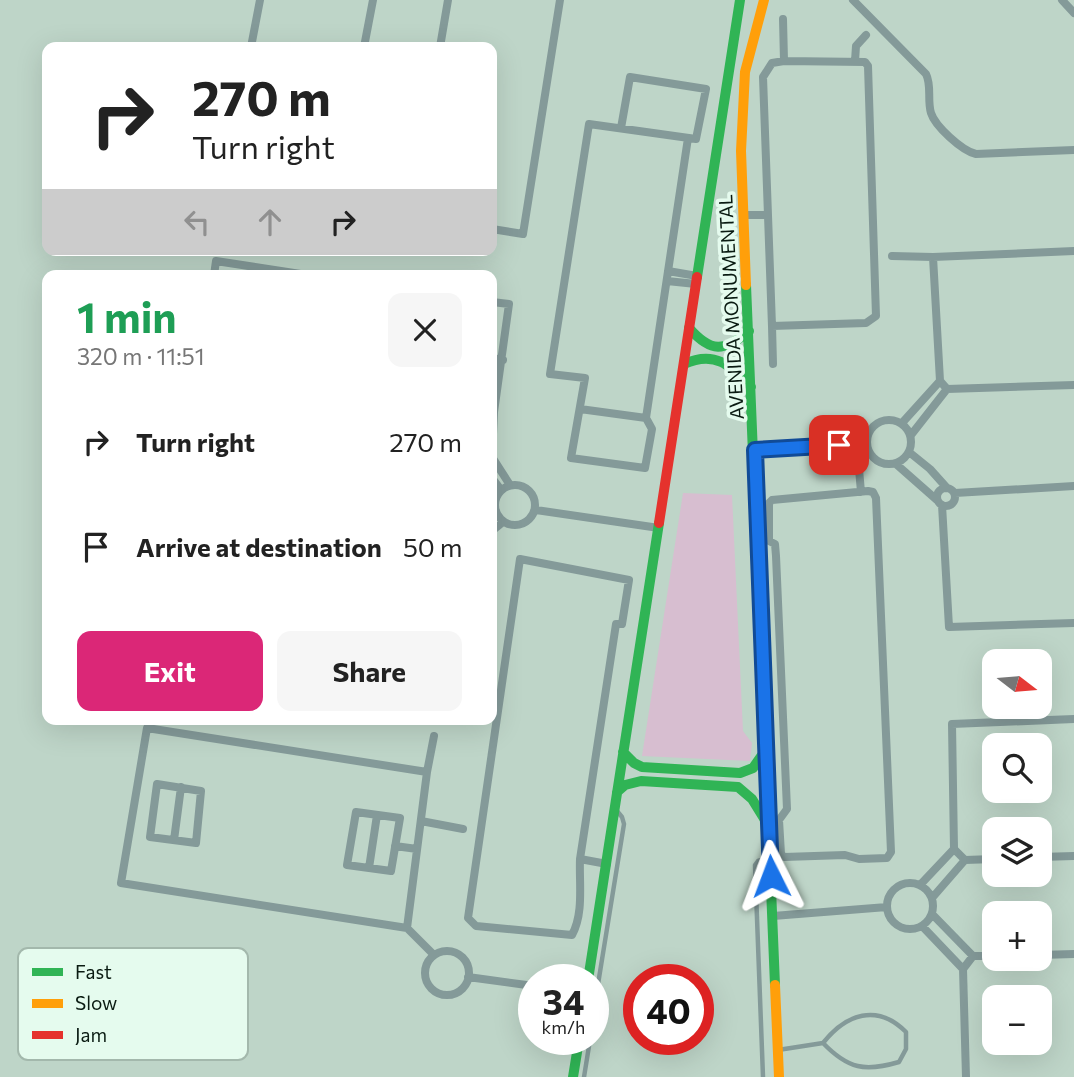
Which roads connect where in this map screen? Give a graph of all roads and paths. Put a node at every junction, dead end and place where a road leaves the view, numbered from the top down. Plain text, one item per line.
1 (260, 0) edge
2 (373, 0) edge
3 (447, 0) edge
4 (561, 0) edge
5 (740, 0) edge
6 (764, 0) edge
7 (853, 0) edge
8 (1062, 0) edge
9 (1074, 13) edge
10 (783, 19) dead end
11 (866, 35) dead end
12 (252, 42) edge
13 (365, 42) edge
14 (441, 42) edge
15 (784, 61) junction
16 (855, 61) junction
17 (621, 128) junction
18 (688, 138) junction
19 (1074, 150) edge
20 (744, 215) junction
21 (768, 215) junction
22 (497, 230) edge
23 (1074, 251) edge
24 (892, 256) dead end
25 (933, 257) junction
26 (215, 270) edge
27 (274, 270) edge
28 (667, 276) junction
29 (697, 280) junction
30 (497, 303) edge
31 (772, 326) junction
32 (690, 328) junction
33 (749, 331) junction
34 (497, 359) edge
35 (503, 360) junction
36 (684, 364) junction
37 (773, 364) dead end
38 (940, 381) junction
39 (1074, 385) edge
40 (751, 387) junction
41 (947, 389) junction
42 (497, 391) edge
43 (579, 409) junction
44 (646, 418) junction
45 (902, 423) junction
46 (911, 435) junction
47 (867, 443) junction
48 (755, 450) junction
49 (909, 452) junction
50 (896, 464) junction
51 (497, 465) edge
52 (859, 469) dead end
53 (497, 485) edge
54 (510, 485) junction
55 (1074, 486) edge
56 (951, 490) junction
57 (501, 491) junction
58 (861, 492) junction
59 (497, 496) edge
60 (940, 504) junction
61 (536, 510) junction
62 (497, 517) edge
63 (503, 522) junction
64 (497, 527) edge
65 (659, 528) junction
66 (1074, 623) edge
67 (781, 665) junction
68 (763, 667) junction
69 (763, 684) junction
70 (782, 684) junction
71 (497, 718) edge
72 (1074, 719) edge
73 (496, 725) edge
74 (433, 736) dead end
75 (765, 751) junction
76 (623, 752) junction
77 (428, 772) junction
78 (181, 788) junction
79 (617, 792) junction
80 (135, 806) junction
81 (154, 809) junction
82 (616, 810) junction
83 (377, 815) junction
84 (421, 821) junction
85 (768, 825) junction
86 (463, 829) dead end
87 (174, 840) junction
88 (395, 846) junction
89 (417, 849) junction
90 (954, 849) junction
91 (770, 856) junction
92 (1074, 856) edge
93 (1052, 857) edge
94 (580, 859) junction
95 (982, 859) edge
96 (965, 860) junction
97 (607, 864) junction
98 (369, 868) junction
99 (920, 885) junction
100 (932, 898) junction
101 (887, 907) junction
102 (932, 914) junction
103 (773, 916) junction
104 (922, 926) junction
105 (407, 928) junction
106 (1074, 954) edge
107 (434, 955) junction
108 (1052, 955) edge
109 (973, 956) junction
110 (982, 956) edge
111 (591, 964) edge
112 (601, 964) edge
113 (963, 969) junction
114 (468, 977) junction
115 (518, 984) edge
116 (823, 1044) junction
117 (778, 1050) junction
118 (577, 1055) edge
119 (588, 1055) edge
120 (573, 1077) edge
121 (584, 1077) edge
122 (763, 1077) edge
123 (779, 1077) edge
124 (967, 1077) edge

1 - 12 street
2 - 13 street
3 - 14 street
4 - 22 street
5 - 29 street, AVENIDA MONUMENTAL
6 - 20 street, AVENIDA MONUMENTAL
7 - 19 street
8 - 9 street
10 - 15 street
11 - 16 street
15 - 16 street
15 - 21 street
16 - 31 street
17 - 18 street
17 - 18 street
17 - 43 street
18 - 28 street
20 - 21 street
20 - 33 street, AVENIDA MONUMENTAL
21 - 31 street
23 - 25 street
24 - 25 street
25 - 38 street
26 - 27 street
28 - 29 street
28 - 44 street
29 - 32 street, AVENIDA MONUMENTAL
30 - 35 street
31 - 37 street
32 - 33 street
32 - 36 street, AVENIDA MONUMENTAL
33 - 40 street, AVENIDA MONUMENTAL
34 - 35 street
35 - 42 street
36 - 40 street
36 - 65 street, AVENIDA MONUMENTAL
38 - 41 street
38 - 45 street
39 - 41 street
40 - 48 street, AVENIDA MONUMENTAL
41 - 46 street
43 - 44 street
43 - 44 street
45 - 46 street
45 - 47 street
46 - 49 street
47 - 48 street
47 - 50 street
48 - 68 street, AVENIDA MONUMENTAL
49 - 50 street
49 - 56 street
50 - 60 street
51 - 54 street
52 - 58 street
53 - 57 street
54 - 57 street
54 - 61 street
55 - 56 street
56 - 60 street
56 - 60 street
57 - 59 street
58 - 67 street
58 - 70 street
60 - 66 street
61 - 63 street
61 - 65 street
62 - 63 street
63 - 64 street
65 - 76 street, AVENIDA MONUMENTAL
67 - 68 street
67 - 70 street
68 - 69 street, AVENIDA MONUMENTAL
69 - 70 street
69 - 75 street, AVENIDA MONUMENTAL
71 - 94 street
72 - 90 street
73 - 94 street
74 - 77 street
75 - 76 street
75 - 85 street, AVENIDA MONUMENTAL
76 - 79 street, AVENIDA MONUMENTAL
77 - 80 street
77 - 84 street
78 - 81 street
78 - 87 street
78 - 87 street
79 - 82 street, AVENIDA MONUMENTAL
79 - 85 street
80 - 81 street
80 - 105 street
81 - 87 street
82 - 97 street, AVENIDA MONUMENTAL
82 - 112 lane
83 - 88 street
83 - 98 street
83 - 98 street
84 - 86 street
84 - 89 street
85 - 91 street, AVENIDA MONUMENTAL
88 - 89 street
88 - 98 street
89 - 105 street
90 - 96 street
90 - 99 street
91 - 103 street, AVENIDA MONUMENTAL
91 - 122 lane
92 - 93 street
94 - 97 street
95 - 96 street
96 - 100 street
97 - 111 street, AVENIDA MONUMENTAL
99 - 100 street
99 - 101 street
100 - 102 street
101 - 103 street
101 - 104 street
102 - 104 street
102 - 109 street
103 - 117 street, AVENIDA MONUMENTAL
104 - 113 street
105 - 107 street
106 - 108 street
107 - 114 street
107 - 114 street
109 - 110 street
109 - 113 street
113 - 124 street
114 - 115 street
116 - 116 lane
116 - 117 lane
117 - 123 street, AVENIDA MONUMENTAL
118 - 120 street
119 - 121 lane

